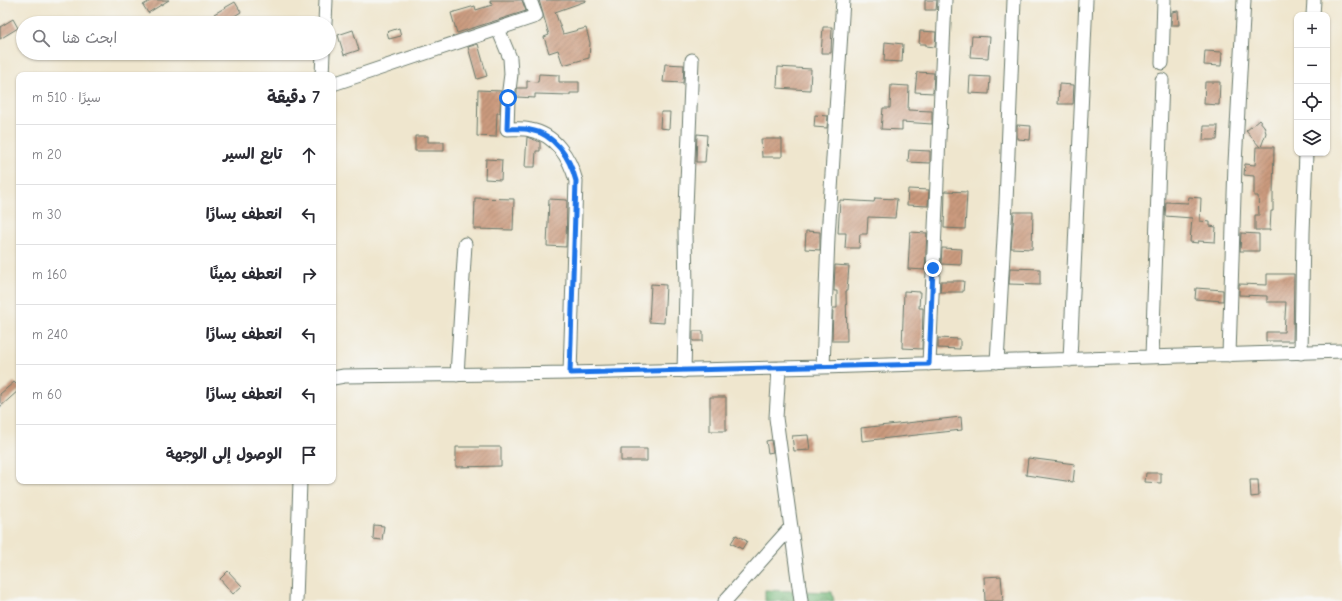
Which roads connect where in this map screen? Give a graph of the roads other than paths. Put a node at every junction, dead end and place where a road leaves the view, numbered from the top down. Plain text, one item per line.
1 (326, 0) edge
2 (530, 0) edge
3 (842, 0) edge
4 (945, 0) edge
5 (1014, 0) edge
6 (1086, 0) edge
7 (1164, 0) edge
8 (1244, 0) edge
9 (1314, 0) edge
10 (1313, 12) edge
11 (325, 16) edge
12 (498, 29) junction
13 (323, 60) edge
14 (692, 60) dead end
15 (1162, 63) dead end
16 (322, 72) edge
17 (1162, 80) dead end
18 (336, 83) edge
19 (1306, 156) edge
20 (465, 244) dead end
21 (1342, 351) edge
22 (1301, 353) junction
23 (1229, 355) junction
24 (1152, 357) junction
25 (1070, 360) junction
26 (997, 362) junction
27 (929, 364) junction
28 (823, 367) junction
29 (779, 368) junction
30 (684, 371) junction
31 (570, 373) junction
32 (457, 375) junction
33 (337, 376) edge
34 (300, 484) edge
35 (790, 527) junction
36 (296, 601) edge
37 (725, 601) edge
38 (802, 601) edge

1 - 11 street
2 - 12 street
3 - 28 street
4 - 27 street
5 - 26 street
6 - 25 street
7 - 15 street
8 - 23 street
9 - 10 street
12 - 18 street
12 - 31 street
13 - 16 street
14 - 30 street
17 - 24 street
19 - 22 street
20 - 32 street
21 - 22 street
22 - 23 street
23 - 24 street
24 - 25 street
25 - 26 street
26 - 27 street
27 - 28 street
28 - 29 street
29 - 30 street
29 - 35 street
30 - 31 street
31 - 32 street
32 - 33 street
34 - 36 street
35 - 37 street
35 - 38 street

